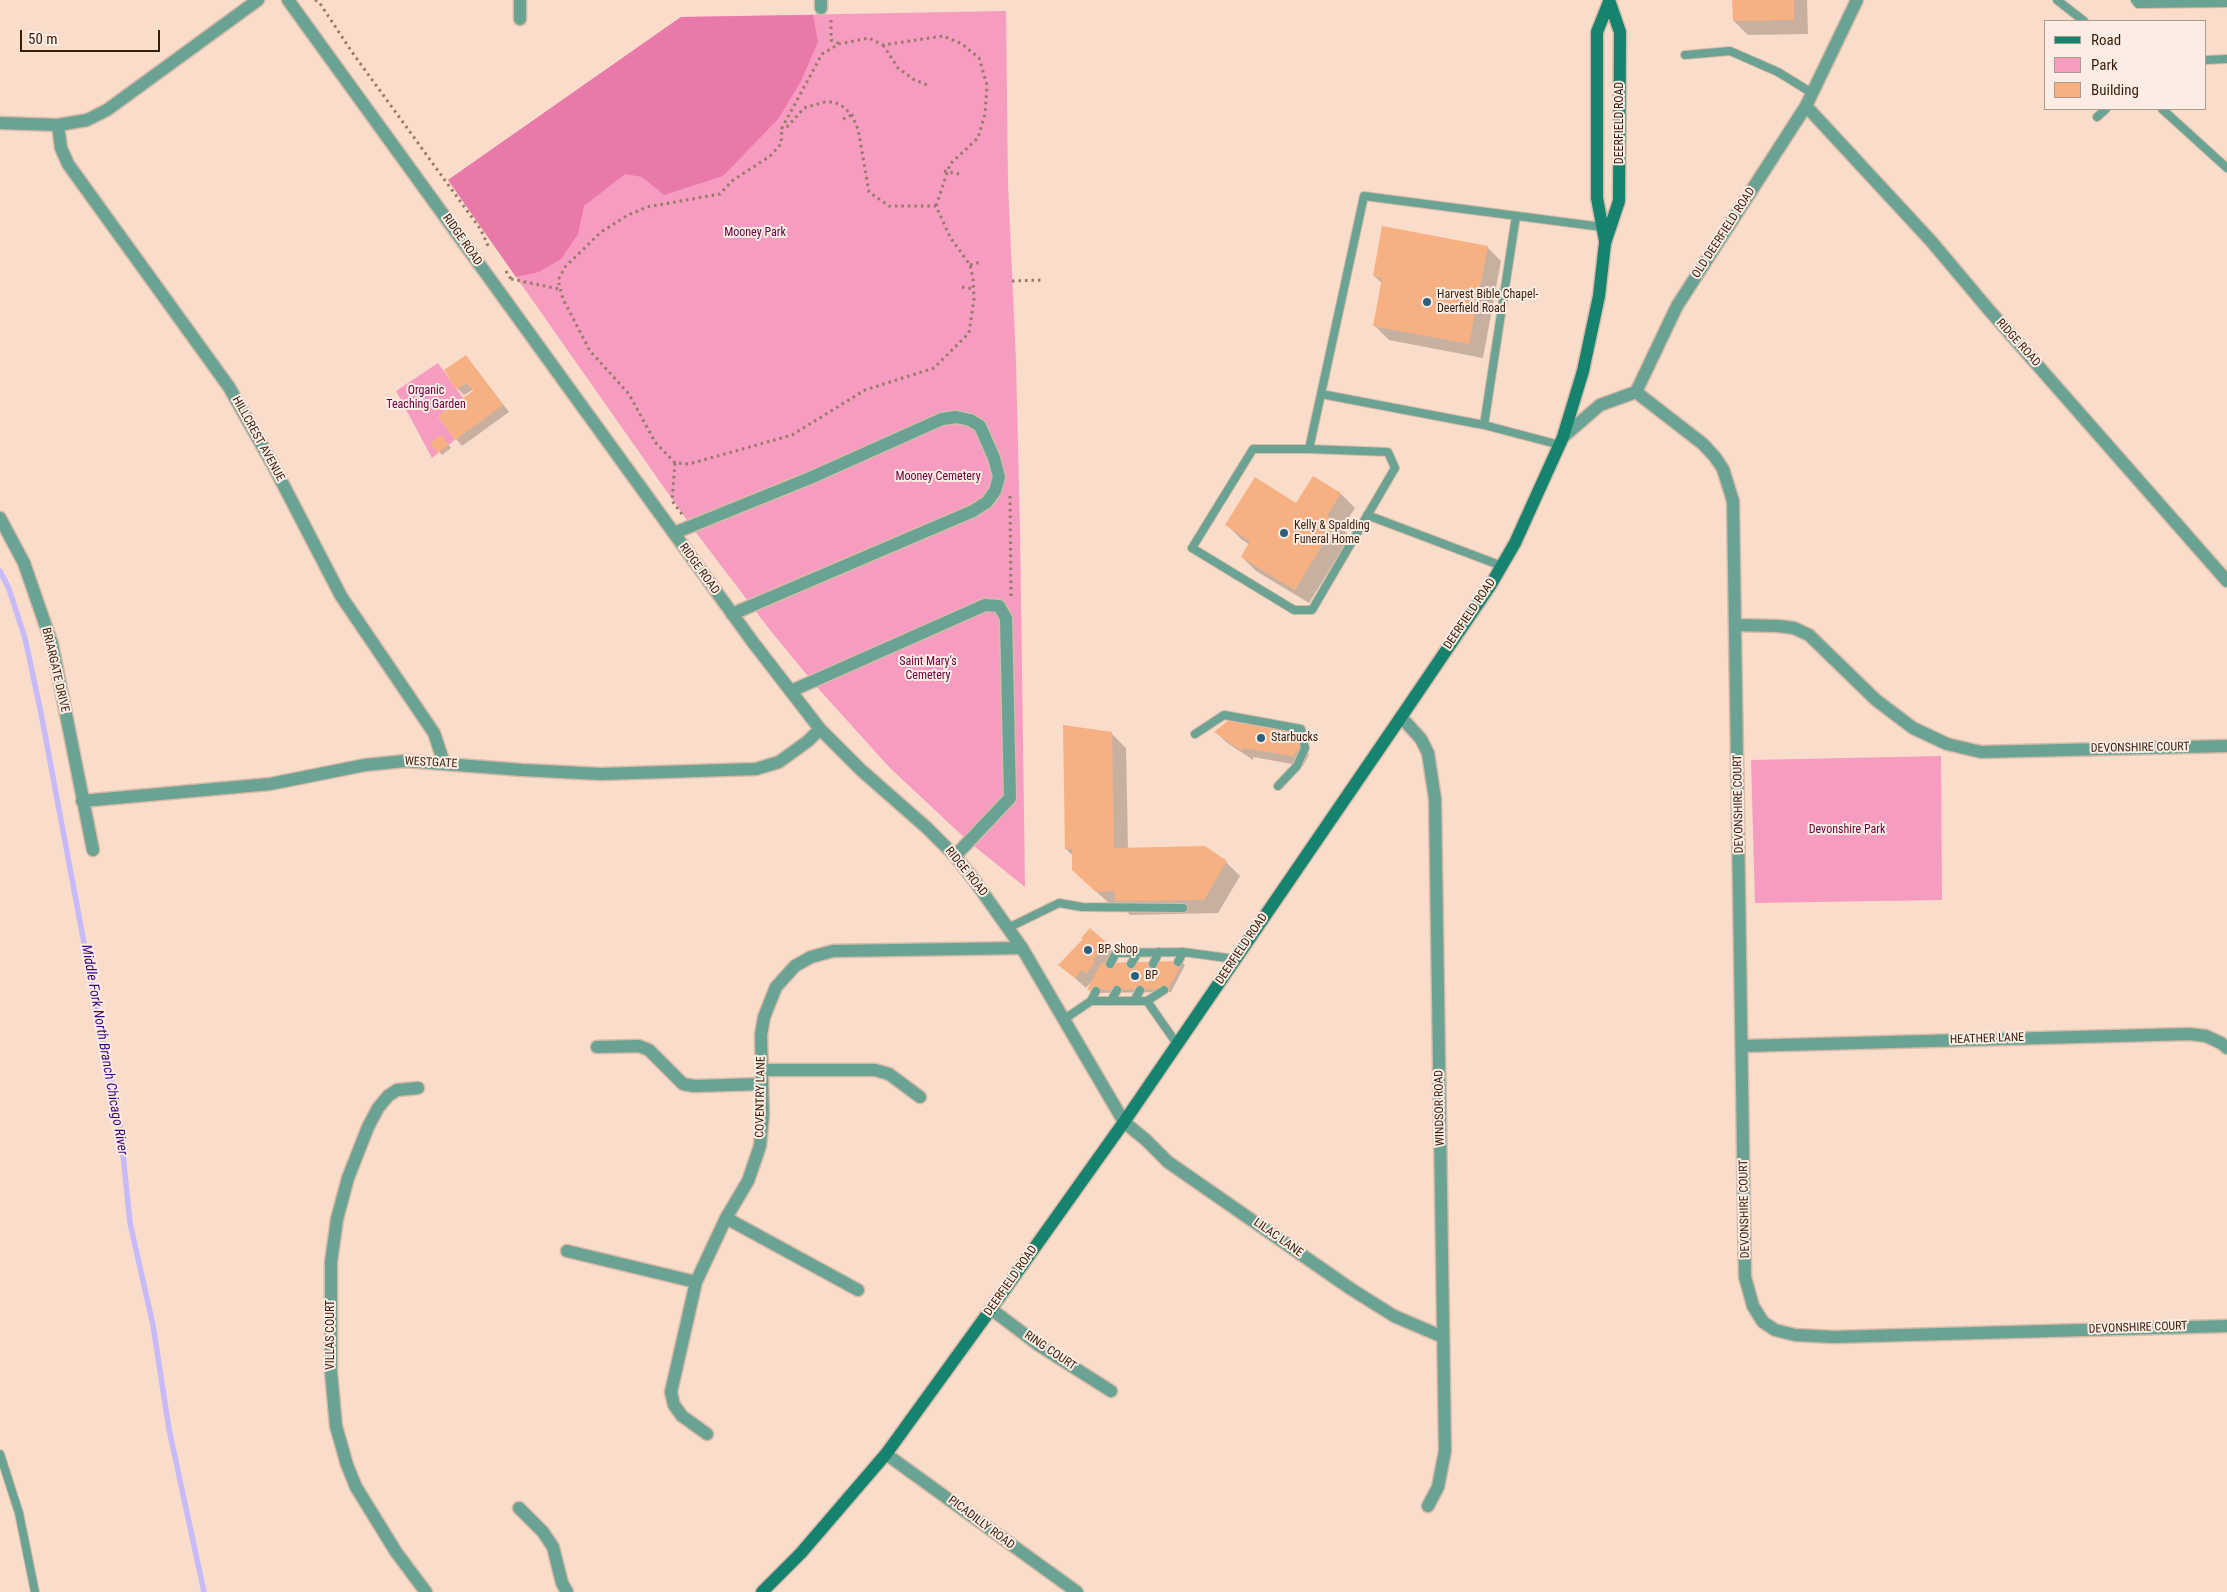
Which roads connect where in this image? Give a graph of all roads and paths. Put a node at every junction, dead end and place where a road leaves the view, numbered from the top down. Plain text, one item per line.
1 (258, 0) edge
2 (288, 0) edge
3 (315, 0) edge
4 (520, 0) edge
5 (1857, 0) edge
6 (2057, 0) edge
7 (2135, 0) edge
8 (1609, 1) edge
9 (2227, 3) edge
10 (821, 4) edge
11 (520, 19) dead end
12 (2083, 20) edge
13 (839, 44) junction
14 (883, 45) junction
15 (1686, 56) dead end
16 (2227, 59) edge
17 (2207, 60) edge
18 (927, 85) dead end
19 (1812, 93) junction
20 (1806, 106) junction
21 (2105, 110) edge
22 (2163, 110) edge
23 (852, 115) junction
24 (2097, 117) dead end
25 (843, 119) dead end
26 (0, 123) edge
27 (58, 125) junction
28 (782, 128) junction
29 (2227, 168) edge
30 (944, 171) dead end
31 (948, 172) junction
32 (959, 174) dead end
33 (936, 206) junction
34 (1516, 216) junction
35 (1602, 227) junction
36 (1605, 243) junction
37 (494, 256) dead end
38 (981, 262) dead end
39 (500, 263) dead end
40 (970, 265) junction
41 (486, 274) junction
42 (511, 279) junction
43 (1042, 280) dead end
44 (1012, 282) dead end
45 (962, 287) dead end
46 (559, 289) junction
47 (974, 289) junction
48 (1636, 392) junction
49 (1321, 394) junction
50 (1484, 425) junction
51 (1562, 441) junction
52 (1309, 449) junction
53 (675, 463) junction
54 (999, 477) junction
55 (1367, 516) junction
56 (0, 518) edge
57 (691, 526) junction
58 (674, 534) junction
59 (1502, 566) junction
60 (2227, 582) edge
61 (1001, 609) junction
62 (732, 614) junction
63 (1736, 626) junction
64 (791, 691) junction
65 (1401, 717) junction
66 (820, 729) junction
67 (1196, 734) dead end
68 (2227, 746) edge
69 (444, 763) junction
70 (1278, 786) dead end
71 (82, 801) junction
72 (93, 850) dead end
73 (955, 856) junction
74 (1184, 908) dead end
75 (1008, 928) junction
76 (1022, 948) junction
77 (1138, 952) junction
78 (1159, 952) junction
79 (1183, 952) junction
80 (1236, 959) junction
81 (1178, 962) dead end
82 (1110, 964) dead end
83 (1131, 964) dead end
84 (1153, 964) dead end
85 (1117, 990) dead end
86 (1140, 990) dead end
87 (1164, 990) dead end
88 (1096, 991) dead end
89 (1091, 1001) junction
90 (1111, 1001) junction
91 (1134, 1001) junction
92 (1147, 1001) junction
93 (1063, 1020) junction
94 (1177, 1044) junction
95 (1743, 1046) junction
96 (597, 1047) dead end
97 (2227, 1048) edge
98 (762, 1070) junction
99 (762, 1084) junction
100 (418, 1088) dead end
101 (920, 1097) dead end
102 (1124, 1122) junction
103 (726, 1218) junction
104 (567, 1251) dead end
105 (696, 1282) junction
106 (858, 1290) dead end
107 (991, 1309) junction
108 (2227, 1326) edge
109 (1443, 1337) junction
110 (1111, 1391) dead end
111 (707, 1434) dead end
112 (0, 1454) edge
113 (886, 1454) junction
114 (1428, 1506) dead end
115 (519, 1508) dead end
116 (35, 1592) edge
117 (426, 1592) edge
118 (567, 1592) edge
119 (762, 1592) edge
120 (1077, 1592) edge

1 - 27 street
2 - 41 street, RIDGE ROAD
3 - 37 path
4 - 11 street
5 - 19 street, OLD DEERFIELD ROAD
6 - 12 lane
7 - 9 lane
8 - 35 main road, DEERFIELD ROAD
8 - 36 main road, DEERFIELD ROAD
10 - 13 path
13 - 14 path
13 - 28 path
14 - 18 path
14 - 31 path
15 - 19 lane
16 - 17 lane
19 - 20 street, OLD DEERFIELD ROAD
20 - 48 street, OLD DEERFIELD ROAD
20 - 60 street, RIDGE ROAD
21 - 24 lane
22 - 29 lane
23 - 25 path
23 - 28 path
23 - 33 path
26 - 27 street
27 - 69 street, HILLCREST AVENUE
28 - 46 path
30 - 31 path
31 - 32 path
31 - 33 path
33 - 40 path
34 - 35 lane
34 - 49 lane
34 - 50 lane
35 - 36 main road, DEERFIELD ROAD
36 - 51 main road, DEERFIELD ROAD
38 - 40 path
39 - 42 path
40 - 47 path
41 - 42 path
41 - 58 street, RIDGE ROAD
42 - 46 path
43 - 44 path
45 - 47 path
46 - 53 path
47 - 53 path
48 - 51 street
48 - 63 street, DEVONSHIRE COURT
49 - 50 lane
49 - 52 lane
50 - 51 lane
51 - 59 main road, DEERFIELD ROAD
52 - 55 lane
52 - 55 lane
53 - 57 path
54 - 57 street
54 - 61 path
54 - 62 street
55 - 59 lane
56 - 71 street, BRIARGATE DRIVE
57 - 58 street
58 - 62 street, RIDGE ROAD
59 - 65 main road, DEERFIELD ROAD
61 - 64 street
61 - 73 street
62 - 64 street, RIDGE ROAD
63 - 68 street, DEVONSHIRE COURT
63 - 95 street, DEVONSHIRE COURT
64 - 66 street, RIDGE ROAD
65 - 80 main road, DEERFIELD ROAD
65 - 109 street, WINDSOR ROAD
66 - 69 street, WESTGATE
66 - 73 street, RIDGE ROAD
67 - 70 lane
69 - 71 street, WESTGATE
71 - 72 street
73 - 75 street, RIDGE ROAD
74 - 75 lane
75 - 76 street, RIDGE ROAD
76 - 93 street, RIDGE ROAD
76 - 98 street, COVENTRY LANE
77 - 78 lane
77 - 82 lane
77 - 83 lane
78 - 79 lane
78 - 84 lane
79 - 80 lane
79 - 81 lane
80 - 94 main road, DEERFIELD ROAD
85 - 90 lane
86 - 91 lane
87 - 92 lane
88 - 89 lane
89 - 90 lane
89 - 93 lane
90 - 91 lane
91 - 92 lane
92 - 94 lane
93 - 102 street, RIDGE ROAD
94 - 102 main road, DEERFIELD ROAD
95 - 97 street, HEATHER LANE
95 - 108 street, DEVONSHIRE COURT
96 - 99 street
98 - 99 street, COVENTRY LANE
98 - 101 street
99 - 103 street, COVENTRY LANE
100 - 117 street, VILLAS COURT
102 - 107 main road, DEERFIELD ROAD
102 - 109 street, LILAC LANE
103 - 105 street, COVENTRY LANE
103 - 106 street
104 - 105 street
105 - 111 street, COVENTRY LANE
107 - 110 street, RING COURT
107 - 113 main road, DEERFIELD ROAD
109 - 114 street, WINDSOR ROAD
112 - 116 lane
113 - 119 main road, DEERFIELD ROAD
113 - 120 street, PICADILLY ROAD
115 - 118 street

